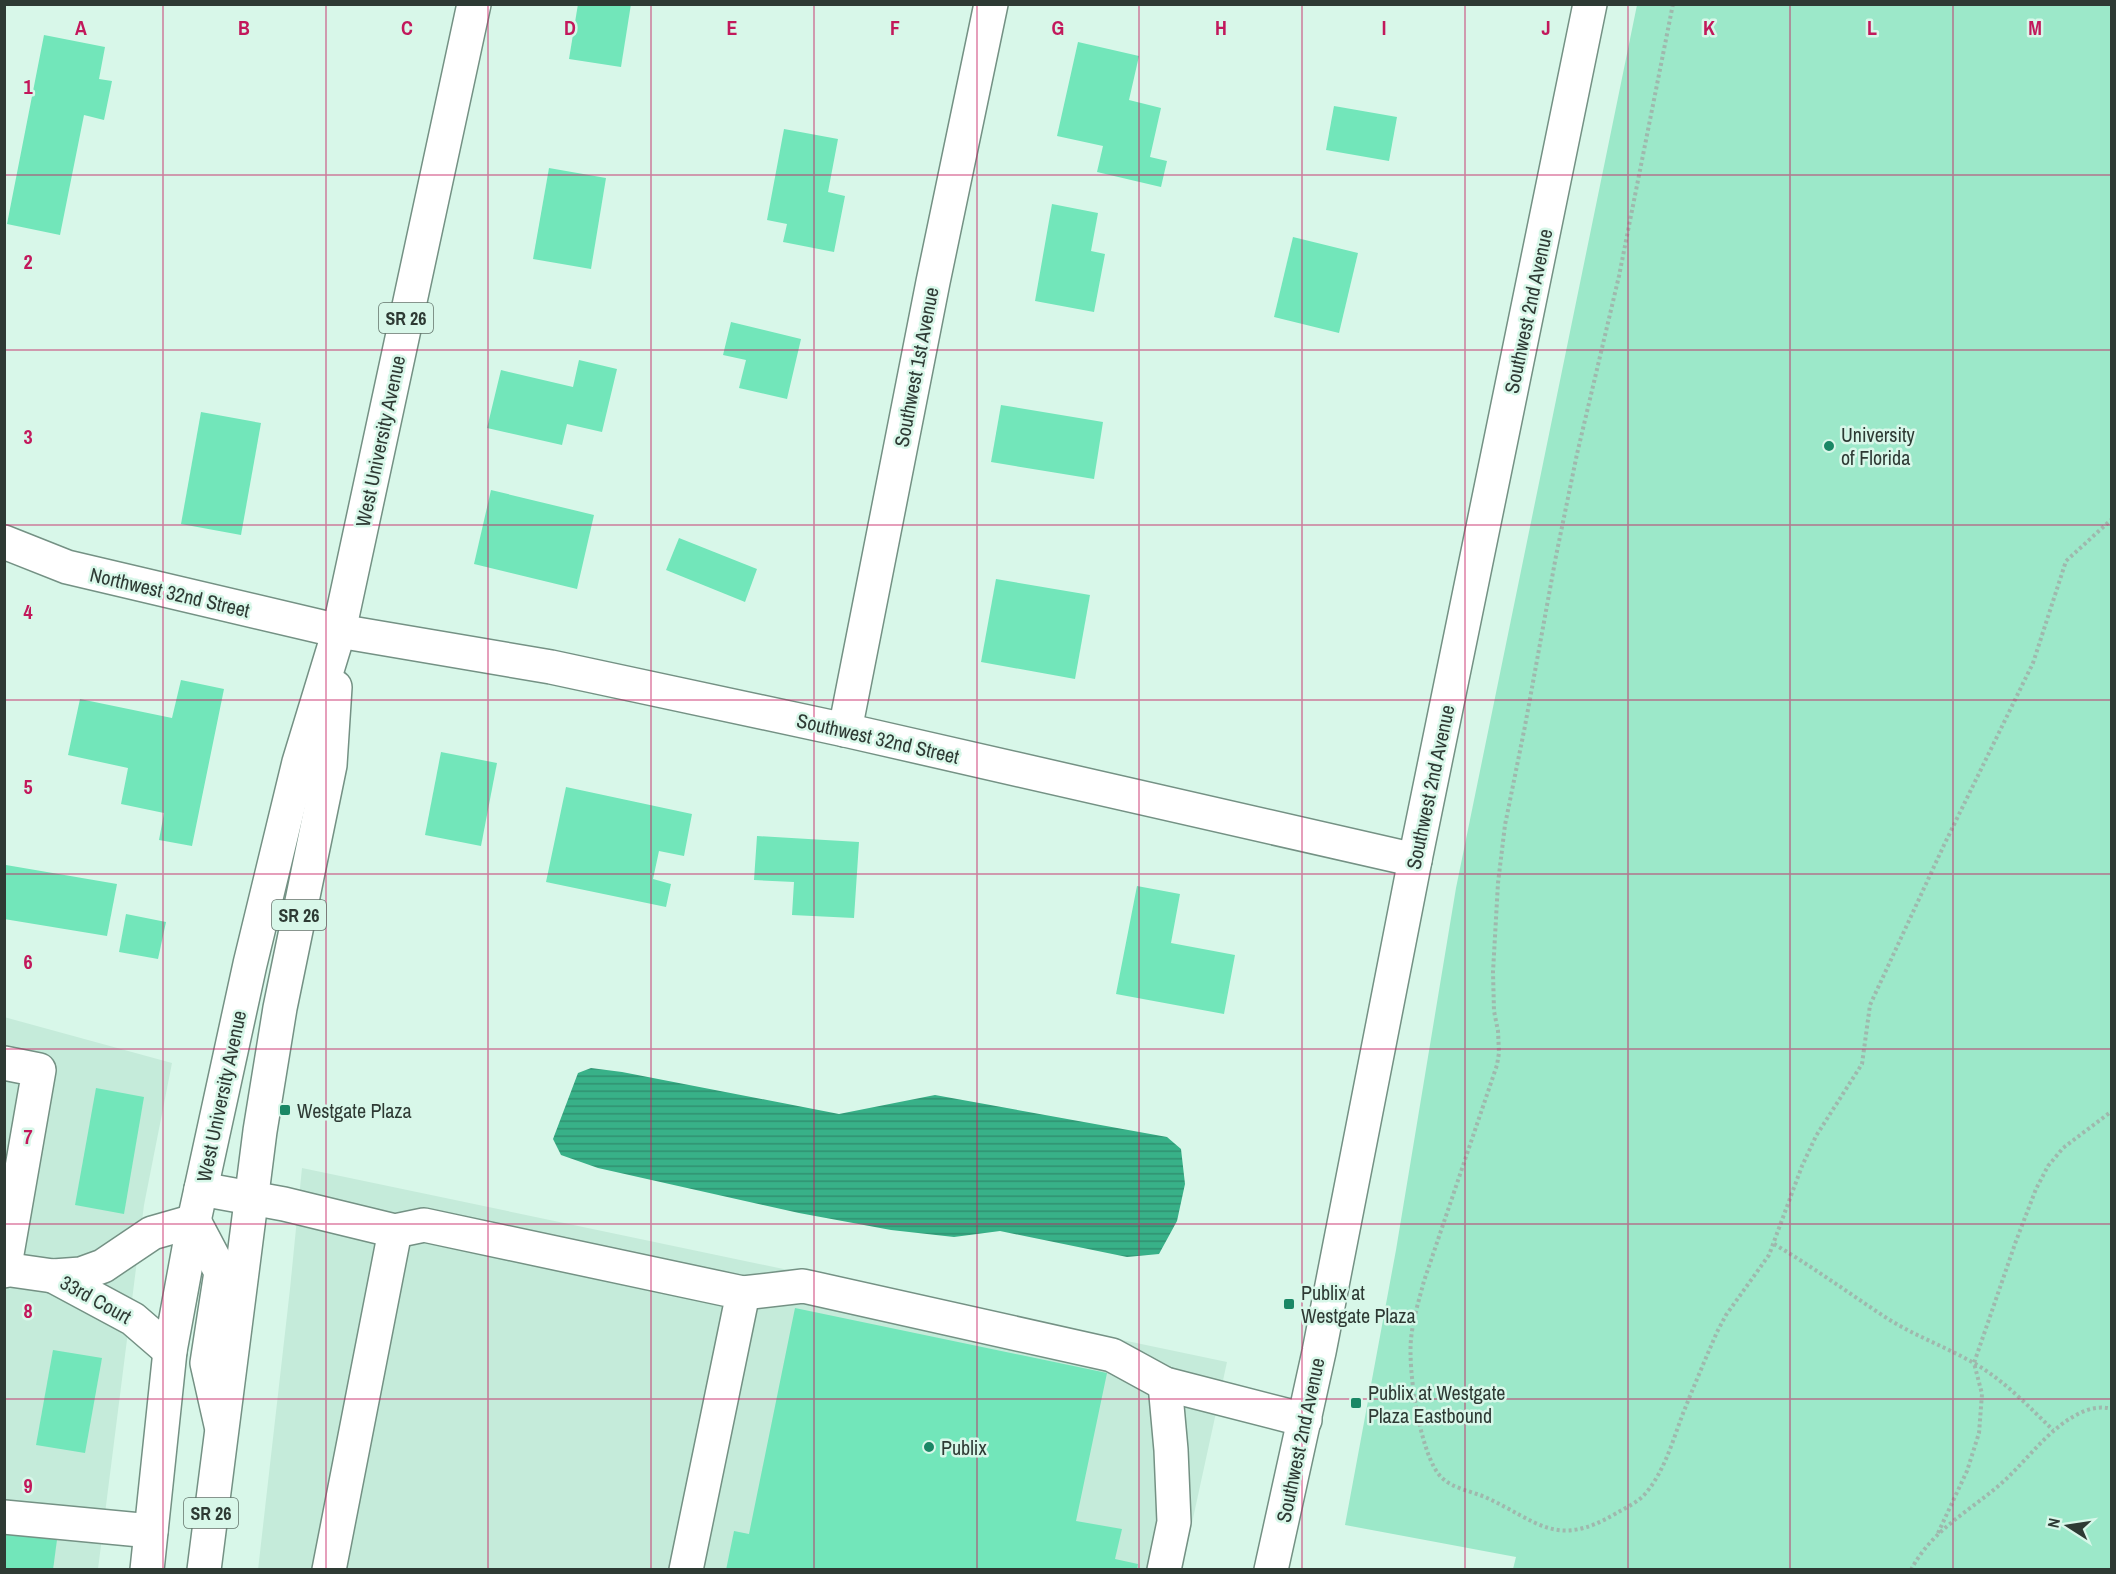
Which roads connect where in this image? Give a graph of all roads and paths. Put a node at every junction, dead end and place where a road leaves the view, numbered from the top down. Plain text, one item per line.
1 (474, 4) edge
2 (991, 4) edge
3 (1590, 4) edge
4 (1673, 4) edge
5 (2112, 519) edge
6 (4, 542) edge
7 (339, 631) junction
8 (845, 730) junction
9 (1415, 860) junction
10 (4, 1063) edge
11 (2112, 1111) edge
12 (201, 1189) junction
13 (251, 1198) junction
14 (194, 1221) junction
15 (395, 1231) junction
16 (1774, 1244) junction
17 (5, 1270) edge
18 (53, 1276) junction
19 (743, 1293) junction
20 (170, 1350) junction
21 (1974, 1362) junction
22 (1165, 1384) junction
23 (2112, 1409) edge
24 (1305, 1420) junction
25 (221, 1425) junction
26 (2054, 1430) junction
27 (4, 1517) edge
28 (152, 1531) junction
29 (1938, 1533) junction
30 (147, 1569) edge
31 (204, 1569) edge
32 (329, 1569) edge
33 (686, 1569) edge
34 (1164, 1569) edge
35 (1271, 1569) edge
36 (1911, 1569) edge

1 - 7 main road, West University Avenue / SR 26
2 - 8 main road, Southwest 1st Avenue
3 - 9 main road, Southwest 2nd Avenue
4 - 16 path
5 - 16 path
6 - 7 main road, Northwest 32nd Street
7 - 8 main road, Southwest 32nd Street
7 - 12 main road, West University Avenue / SR 26
7 - 13 main road, West University Avenue / SR 26
8 - 9 main road, Southwest 32nd Street
9 - 24 main road, Southwest 2nd Avenue
10 - 17 main road
11 - 21 path
12 - 13 main road
12 - 14 main road, West University Avenue / SR 26
13 - 15 main road
13 - 25 main road, West University Avenue / SR 26
14 - 18 main road, 33rd Court
14 - 20 main road, West University Avenue / SR 26
14 - 25 main road
15 - 19 main road
15 - 32 main road
16 - 21 path
17 - 18 main road
18 - 20 main road, 33rd Court
19 - 22 main road
19 - 33 main road
20 - 28 main road, West University Avenue / SR 26
21 - 26 path
21 - 29 path
22 - 24 main road
22 - 34 main road
23 - 26 path
24 - 35 main road, Southwest 2nd Avenue
25 - 31 main road, West University Avenue / SR 26
26 - 29 path
27 - 28 main road
28 - 30 main road, West University Avenue / SR 26
29 - 36 path

